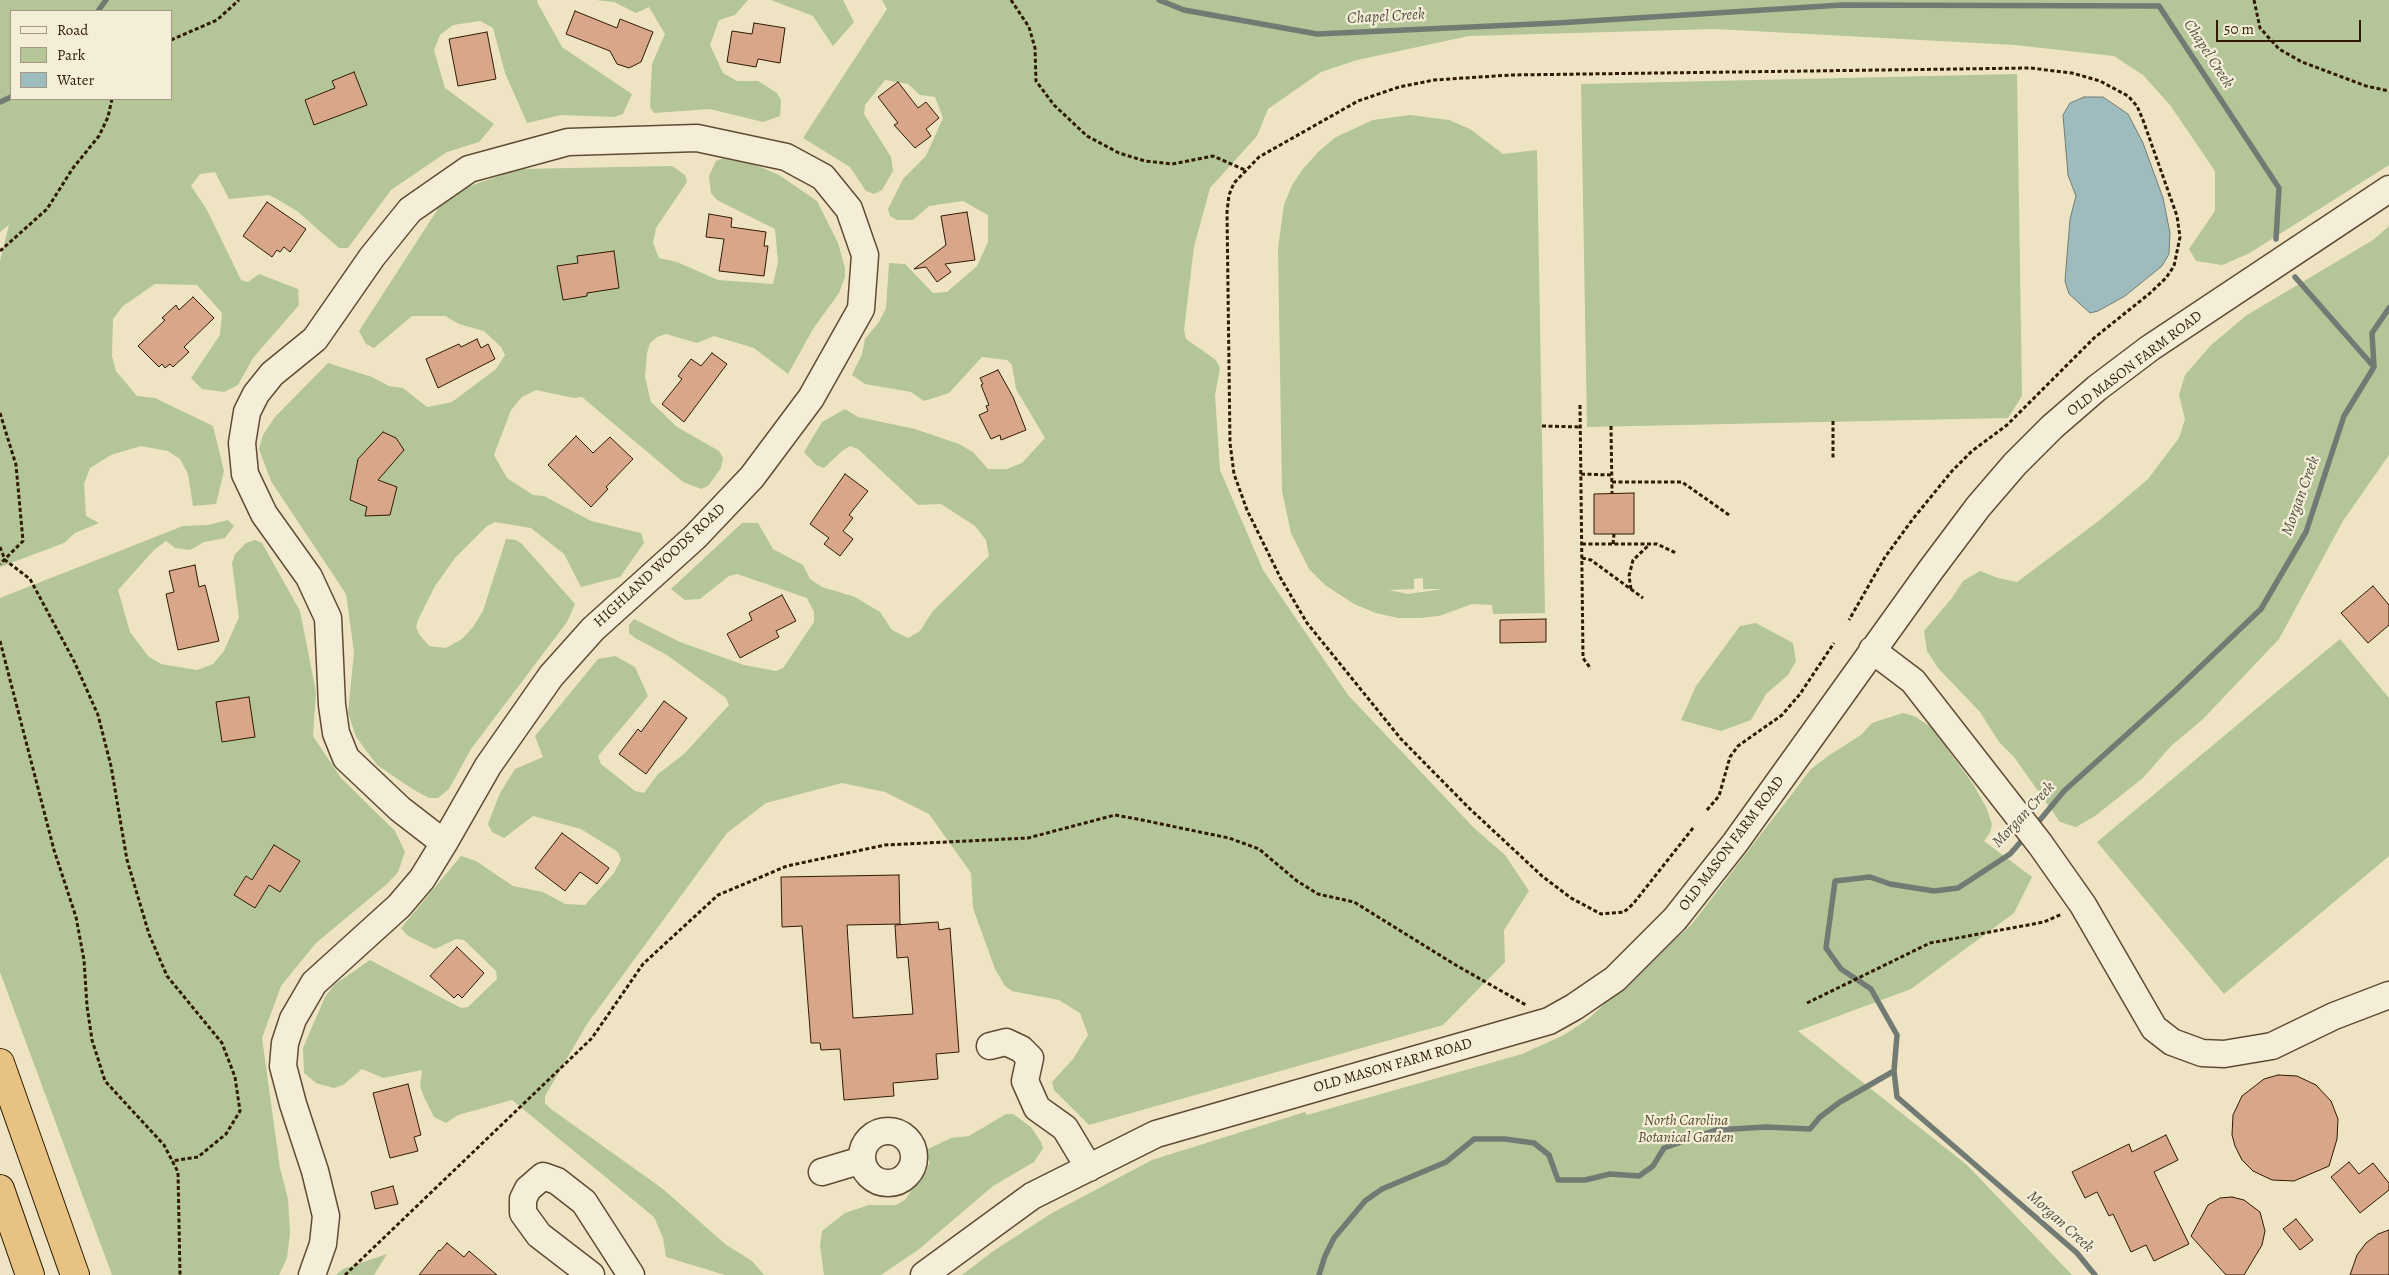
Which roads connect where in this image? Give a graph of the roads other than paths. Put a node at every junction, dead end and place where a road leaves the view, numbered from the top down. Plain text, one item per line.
1 (2389, 189) edge
2 (1872, 650) junction
3 (444, 843) junction
4 (2389, 995) edge
5 (990, 1046) dead end
6 (0, 1063) edge
7 (862, 1160) dead end
8 (1089, 1168) junction
9 (822, 1172) dead end
10 (0, 1189) edge
11 (30, 1275) edge
12 (75, 1275) edge
13 (312, 1275) edge
14 (591, 1275) edge
15 (631, 1275) edge
16 (924, 1275) edge

1 - 2 street, OLD MASON FARM ROAD
2 - 4 street
2 - 8 street, OLD MASON FARM ROAD
3 - 3 street, HIGHLAND WOODS ROAD
3 - 13 street, HIGHLAND WOODS ROAD
5 - 8 street
6 - 12 highway
7 - 9 street
8 - 16 street, OLD MASON FARM ROAD
10 - 11 highway
14 - 15 street

